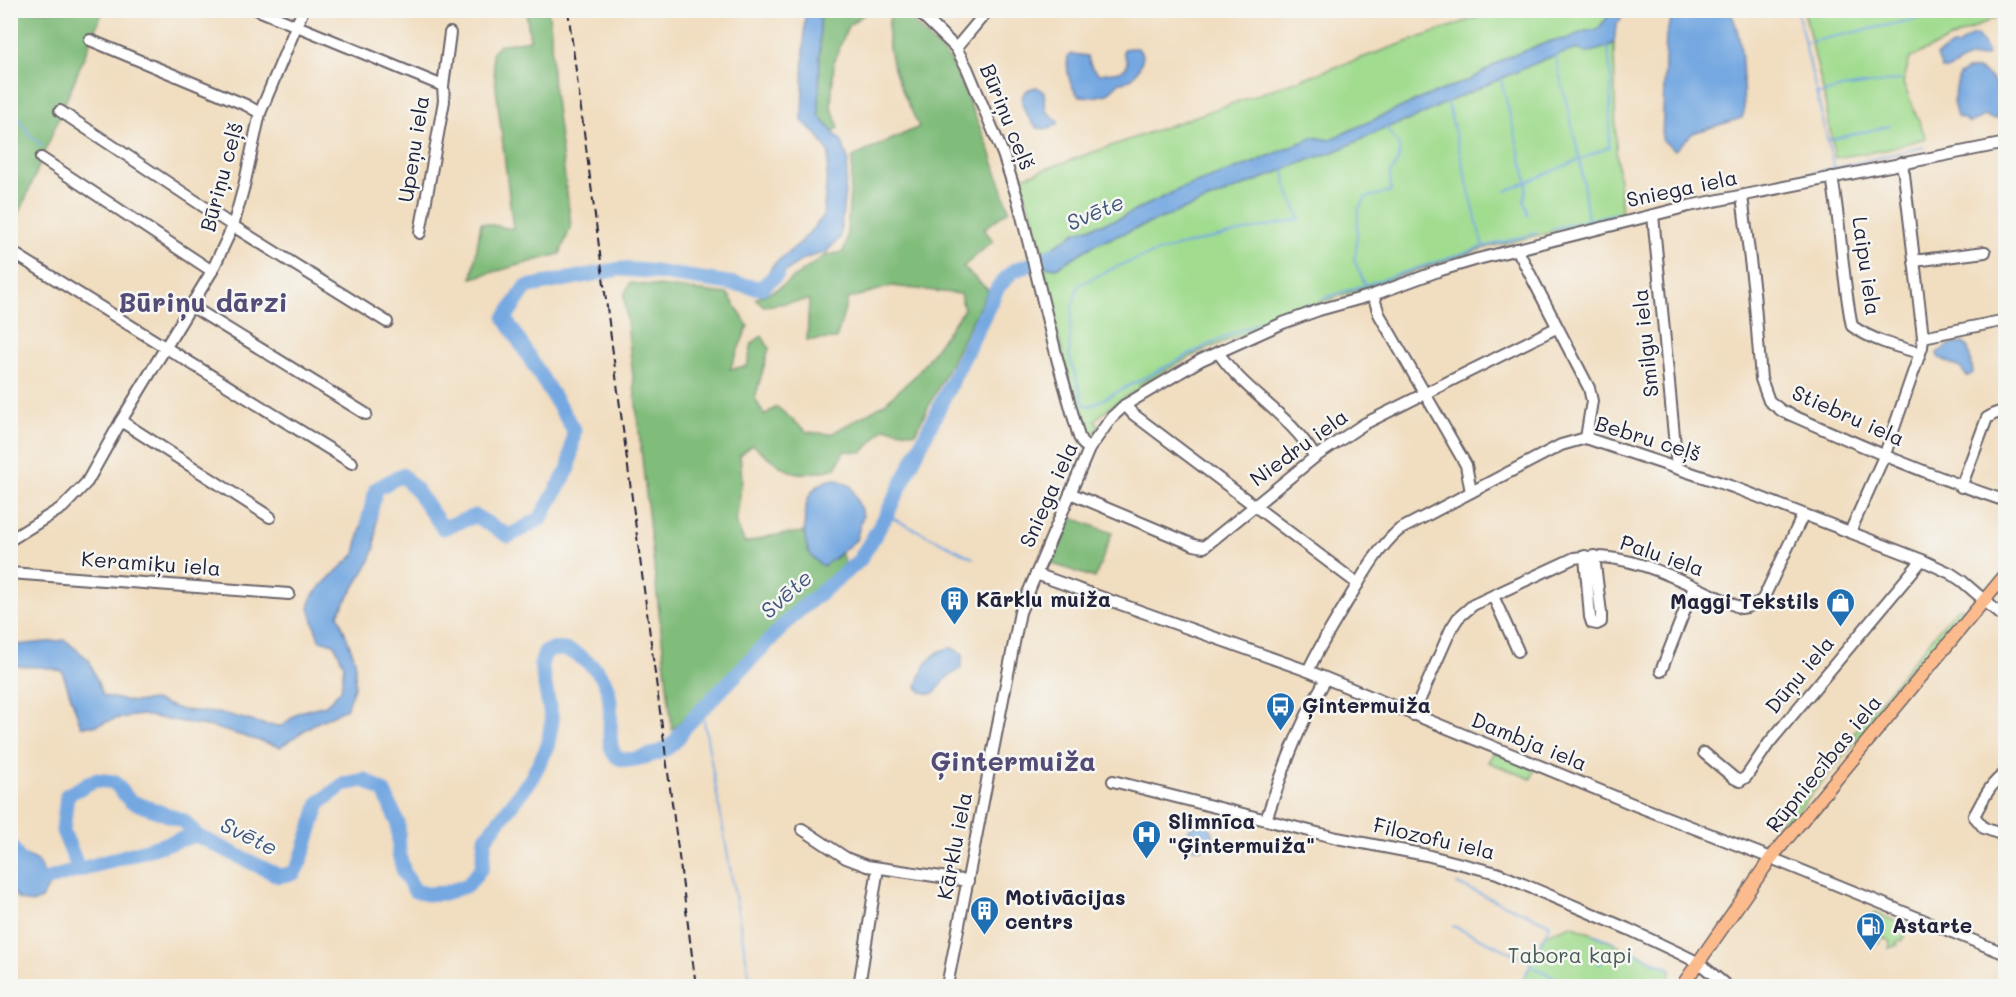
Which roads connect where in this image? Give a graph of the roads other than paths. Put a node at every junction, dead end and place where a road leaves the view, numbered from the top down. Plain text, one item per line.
1 (258, 10) edge
2 (303, 10) edge
3 (917, 10) edge
4 (988, 10) edge
5 (296, 27) junction
6 (450, 33) dead end
7 (90, 40) dead end
8 (956, 48) junction
9 (443, 86) junction
10 (60, 111) dead end
11 (260, 113) junction
12 (2006, 143) edge
13 (41, 158) dead end
14 (1901, 163) junction
15 (1832, 177) junction
16 (1742, 196) junction
17 (1653, 215) junction
18 (233, 226) junction
19 (420, 233) dead end
20 (1517, 249) junction
21 (10, 251) edge
22 (1985, 252) dead end
23 (1914, 261) junction
24 (212, 271) junction
25 (1373, 295) junction
26 (191, 306) junction
27 (2006, 320) edge
28 (387, 322) dead end
29 (1556, 328) junction
30 (1923, 337) junction
31 (166, 348) junction
32 (1218, 352) junction
33 (1920, 352) junction
34 (1424, 394) junction
35 (1125, 405) junction
36 (2006, 410) edge
37 (366, 414) dead end
38 (121, 421) junction
39 (1586, 438) junction
40 (1089, 449) junction
41 (1885, 454) junction
42 (1315, 457) junction
43 (352, 463) dead end
44 (1677, 467) junction
45 (1961, 487) junction
46 (1471, 492) junction
47 (1070, 493) junction
48 (2006, 501) edge
49 (1253, 506) junction
50 (1803, 515) junction
51 (270, 517) dead end
52 (1850, 532) junction
53 (10, 540) edge
54 (1590, 556) junction
55 (1922, 560) junction
56 (10, 573) edge
57 (1035, 574) junction
58 (2006, 574) edge
59 (1358, 584) junction
60 (1694, 587) junction
61 (289, 594) dead end
62 (1493, 596) junction
63 (1984, 600) junction
64 (2006, 619) edge
65 (1518, 651) dead end
66 (1308, 671) junction
67 (1661, 671) dead end
68 (1326, 679) junction
69 (1413, 716) junction
70 (1704, 753) dead end
71 (2006, 773) edge
72 (1113, 781) dead end
73 (1266, 820) junction
74 (802, 829) dead end
75 (2006, 836) edge
76 (1772, 858) junction
77 (878, 868) junction
78 (968, 881) junction
79 (2006, 954) edge
80 (1699, 963) junction
81 (859, 987) edge
82 (947, 987) edge
83 (1682, 987) edge
84 (1727, 987) edge

1 - 5 street, Upeņu iela
2 - 5 street, Būriņu ceļš
3 - 8 street, Būriņu ceļš
4 - 8 street
5 - 9 street, Upeņu iela
5 - 11 street, Būriņu ceļš
6 - 9 street
7 - 11 street
8 - 40 street, Būriņu ceļš
9 - 19 street, Upeņu iela
10 - 18 street
11 - 18 street, Būriņu ceļš
12 - 14 street, Sniega iela
13 - 24 street
14 - 15 street, Sniega iela
14 - 23 street
15 - 16 street, Sniega iela
15 - 33 street, Laipu iela
16 - 17 street, Sniega iela
16 - 41 street, Stiebru iela
17 - 20 street, Sniega iela
17 - 44 street, Smilgu iela
18 - 24 street, Būriņu ceļš
18 - 28 street
20 - 25 street, Sniega iela
20 - 29 street
21 - 31 street
22 - 23 street
23 - 30 street
24 - 26 street, Būriņu ceļš
25 - 32 street, Sniega iela
25 - 34 street
26 - 31 street, Būriņu ceļš
26 - 37 street
27 - 30 street
29 - 34 street, Niedru iela
29 - 39 street
30 - 33 street
31 - 38 street, Būriņu ceļš
31 - 43 street
32 - 35 street, Sniega iela
32 - 42 street
33 - 41 street
34 - 42 street, Niedru iela
34 - 46 street
35 - 40 street, Sniega iela
35 - 49 street
36 - 45 street
38 - 51 street
38 - 53 street, Būriņu ceļš
39 - 44 street, Bebru ceļš
39 - 46 street, Bebru ceļš
40 - 47 street, Sniega iela
41 - 45 street, Stiebru iela
41 - 52 street
42 - 49 street, Niedru iela
44 - 50 street, Bebru ceļš
45 - 48 street, Stiebru iela
46 - 59 street, Bebru ceļš
47 - 49 street, Niedru iela
47 - 57 street, Sniega iela
49 - 59 street
50 - 52 street, Bebru ceļš
50 - 60 street, Palu iela
52 - 55 street, Bebru ceļš
54 - 54 street
54 - 60 street, Palu iela
54 - 62 street, Palu iela
55 - 63 street, Bebru ceļš
55 - 70 street, Dūņu iela
56 - 61 street, Keramiķu iela
57 - 66 street, Dambja iela
57 - 78 street, Kārklu iela
58 - 63 main road, Rūpniecības iela
59 - 66 street, Bebru ceļš
60 - 67 street
62 - 65 street
62 - 69 street, Palu iela
63 - 64 street, Bebru ceļš
63 - 76 main road, Rūpniecības iela
66 - 68 street, Dambja iela
68 - 69 street, Dambja iela
68 - 73 street
69 - 76 street, Dambja iela
71 - 75 street
72 - 73 street, Filozofu iela
73 - 80 street, Filozofu iela
74 - 77 street
76 - 79 street, Dambja iela
76 - 80 main road, Rūpniecības iela
77 - 78 street
77 - 81 street
78 - 82 street, Kārklu iela
80 - 83 main road, Rūpniecības iela
80 - 84 street, Filozofu iela

